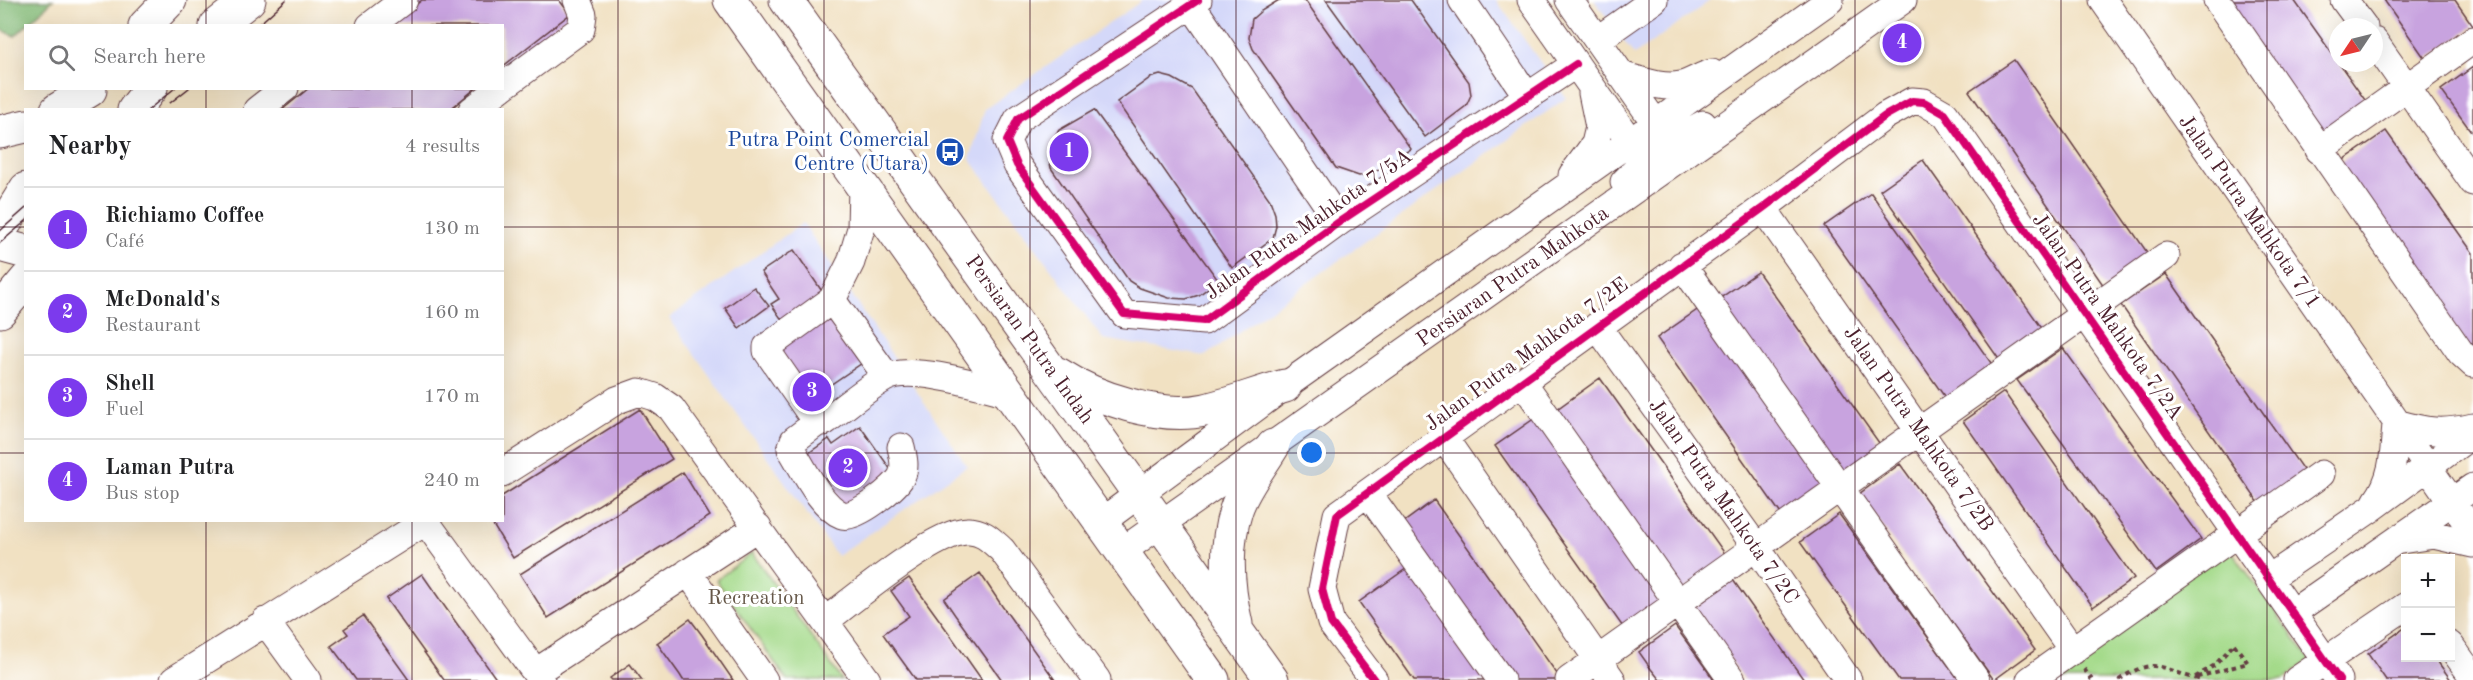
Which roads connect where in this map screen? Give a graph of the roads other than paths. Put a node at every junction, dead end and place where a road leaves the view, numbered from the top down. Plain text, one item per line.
1 (170, 0) edge
2 (249, 0) edge
3 (404, 0) edge
4 (577, 0) edge
5 (730, 0) edge
6 (786, 0) edge
7 (1462, 0) edge
8 (1531, 0) edge
9 (1569, 0) edge
10 (1654, 0) edge
11 (1830, 0) edge
12 (1903, 0) edge
13 (2103, 0) edge
14 (2217, 0) edge
15 (2344, 0) edge
16 (1194, 2) edge
17 (2357, 18) edge
18 (147, 24) edge
19 (219, 24) edge
20 (373, 24) edge
21 (1597, 40) junction
22 (2473, 40) edge
23 (2383, 53) edge
24 (1731, 70) junction
25 (1583, 74) junction
26 (1621, 75) junction
27 (2407, 85) junction
28 (504, 87) edge
29 (149, 90) edge
30 (282, 90) edge
31 (499, 90) edge
32 (86, 96) edge
33 (1527, 96) junction
34 (1758, 103) junction
35 (61, 108) edge
36 (136, 108) edge
37 (260, 108) edge
38 (475, 108) edge
39 (1885, 116) joint
40 (24, 126) edge
41 (0, 132) edge
42 (1657, 137) junction
43 (1630, 142) junction
44 (2319, 150) junction
45 (2473, 182) edge
46 (862, 186) junction
47 (1561, 191) junction
48 (24, 193) edge
49 (1763, 208) junction
50 (1340, 222) junction
51 (6, 226) edge
52 (1572, 235) junction
53 (24, 249) edge
54 (2166, 256) dead end
55 (1682, 265) junction
56 (24, 282) edge
57 (832, 300) junction
58 (0, 311) edge
59 (2083, 314) junction
60 (1597, 326) junction
61 (2473, 364) edge
62 (1049, 368) junction
63 (887, 377) junction
64 (1522, 381) junction
65 (1285, 386) junction
66 (1009, 393) junction
67 (818, 422) junction
68 (2396, 423) junction
69 (2473, 427) edge
70 (1920, 432) junction
71 (2473, 434) edge
72 (1444, 438) junction
73 (1273, 446) junction
74 (901, 447) dead end
75 (2427, 467) junction
76 (504, 472) edge
77 (2320, 474) dead end
78 (1840, 488) junction
79 (1139, 493) junction
80 (1368, 493) junction
81 (2462, 494) edge
82 (2372, 508) junction
83 (425, 522) edge
84 (428, 522) edge
85 (1101, 522) junction
86 (1161, 524) junction
87 (758, 527) junction
88 (2473, 532) edge
89 (2236, 534) junction
90 (2399, 540) junction
91 (2473, 544) edge
92 (1756, 547) junction
93 (1121, 552) junction
94 (688, 572) junction
95 (2280, 595) junction
96 (1678, 603) junction
97 (2404, 608) edge
98 (265, 621) junction
99 (825, 621) junction
100 (1239, 634) junction
101 (2073, 651) junction
102 (2455, 651) edge
103 (1605, 670) edge
104 (2332, 670) edge
105 (539, 676) edge
106 (2473, 677) edge
107 (174, 680) edge
108 (308, 680) edge
109 (764, 680) edge
110 (867, 680) edge
111 (1097, 680) edge
112 (1213, 680) edge
113 (1272, 680) edge
114 (1374, 680) edge
115 (1501, 680) edge
116 (1569, 680) edge
117 (1732, 680) edge
118 (1848, 680) edge
119 (1976, 680) edge
120 (2030, 680) edge
121 (2297, 680) edge

1 - 18 main road
2 - 19 main road
3 - 20 street
4 - 28 street
5 - 46 main road
6 - 62 main road, Persiaran Putra Indah
7 - 33 street
8 - 25 street
9 - 21 street
10 - 21 street
11 - 24 street
12 - 34 street, Persiaran Putra Mahkota
13 - 68 street, Jalan Putra Mahkota 7/1
14 - 44 street
15 - 17 street
16 - 50 street
16 - 50 street, Jalan Putra Mahkota 7/5A
21 - 26 street
22 - 27 street
23 - 27 street
24 - 26 street
24 - 42 street
25 - 33 street, Jalan Putra Mahkota 7/5A
25 - 43 street
25 - 47 street
26 - 42 street
27 - 44 street
27 - 45 street
29 - 36 main road
30 - 37 street
31 - 38 street
32 - 35 main road
33 - 50 street, Jalan Putra Mahkota 7/5A
34 - 42 street
34 - 52 street, Persiaran Putra Mahkota
39 - 49 street, Jalan Putra Mahkota 7/2E
39 - 59 street, Jalan Putra Mahkota 7/2A
40 - 41 main road
42 - 43 street
42 - 52 street
43 - 47 street, Persiaran Putra Mahkota
44 - 61 street
46 - 57 street
46 - 66 main road
47 - 65 street, Persiaran Putra Mahkota
48 - 51 main road
49 - 55 street, Jalan Putra Mahkota 7/2E
49 - 70 street, Jalan Putra Mahkota 7/2B
51 - 53 main road
52 - 73 street, Persiaran Putra Mahkota
54 - 59 street
55 - 60 street, Jalan Putra Mahkota 7/2E
55 - 78 street
56 - 58 main road
57 - 63 street
57 - 67 street
59 - 70 street
59 - 89 street, Jalan Putra Mahkota 7/2A
60 - 64 street, Jalan Putra Mahkota 7/2E
60 - 92 street, Jalan Putra Mahkota 7/2C
62 - 65 main road
62 - 79 main road, Persiaran Putra Indah
63 - 66 street
63 - 67 street
64 - 72 street, Jalan Putra Mahkota 7/2E
64 - 96 street
65 - 79 street, Persiaran Putra Mahkota
66 - 85 main road
67 - 74 street
68 - 69 street
68 - 75 street, Jalan Putra Mahkota 7/1
68 - 82 street
70 - 78 street
70 - 101 street, Jalan Putra Mahkota 7/2B
71 - 75 street
72 - 80 street, Jalan Putra Mahkota 7/2E
72 - 103 street
73 - 86 street, Persiaran Putra Mahkota
73 - 100 main road
75 - 81 street, Jalan Putra Mahkota 7/1
75 - 82 street
76 - 87 street
77 - 89 street
78 - 92 street
78 - 119 street
79 - 85 street, Persiaran Putra Mahkota
79 - 86 main road, Persiaran Putra Indah
80 - 114 street, Jalan Putra Mahkota 7/2E
80 - 115 street
81 - 88 street, Jalan Putra Mahkota 7/1
81 - 90 street
82 - 95 street
83 - 98 street
84 - 105 street
85 - 93 main road
86 - 93 street, Persiaran Putra Mahkota
86 - 100 main road, Persiaran Putra Indah
87 - 94 street
87 - 99 street
89 - 95 street, Jalan Putra Mahkota 7/2A
89 - 101 street
90 - 91 street
90 - 95 street
92 - 96 street
92 - 118 street, Jalan Putra Mahkota 7/2C
93 - 112 main road
94 - 105 street
94 - 109 street
95 - 104 street, Jalan Putra Mahkota 7/2A
96 - 103 street
96 - 117 street
97 - 104 street
98 - 107 street
98 - 108 street
99 - 110 street
99 - 111 street
100 - 113 main road, Persiaran Putra Indah
101 - 120 street
102 - 106 street
103 - 116 street
104 - 121 street

